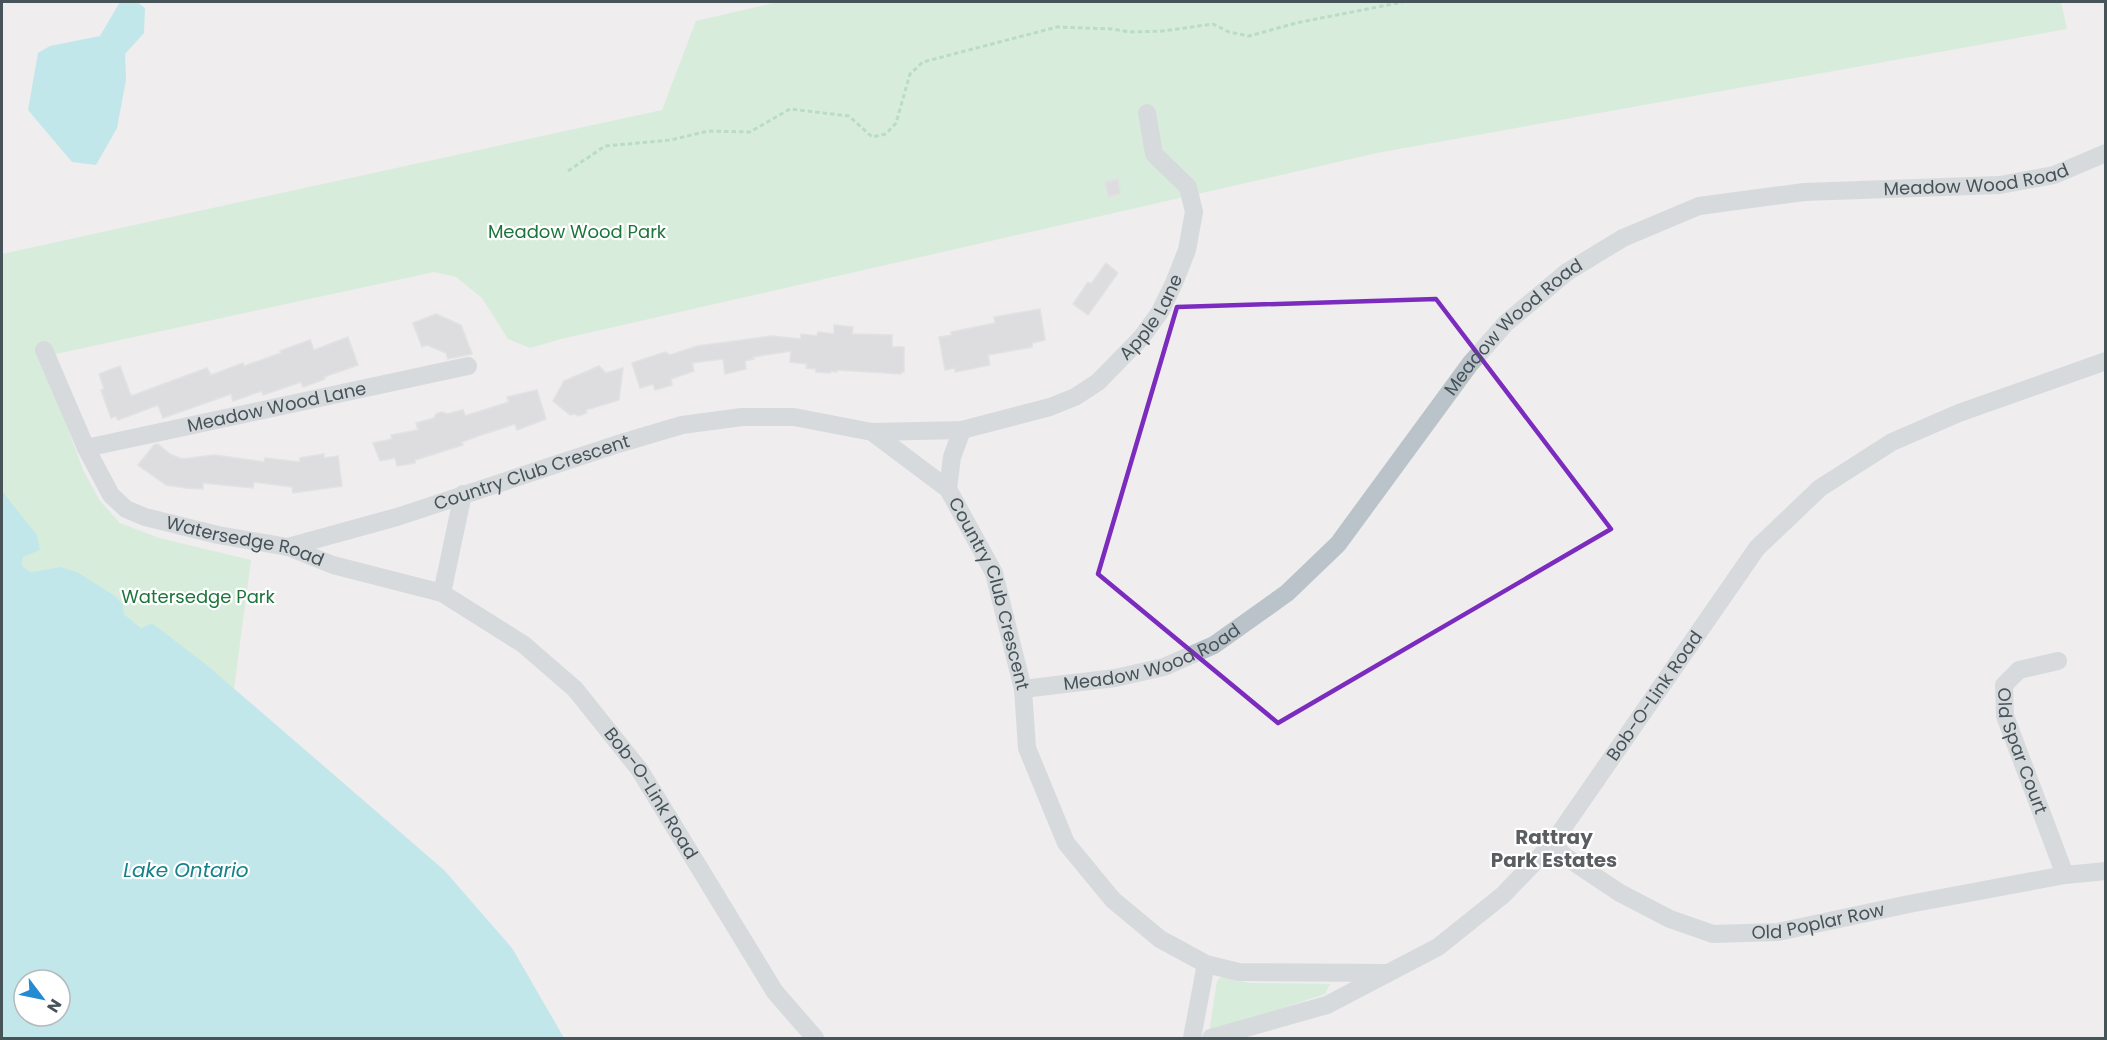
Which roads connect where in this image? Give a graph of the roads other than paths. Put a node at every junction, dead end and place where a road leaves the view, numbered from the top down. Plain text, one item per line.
1 (1147, 113) dead end
2 (2106, 153) edge
3 (44, 350) dead end
4 (2106, 361) edge
5 (468, 366) dead end
6 (962, 430) junction
7 (872, 432) junction
8 (86, 448) junction
9 (948, 489) junction
10 (463, 494) junction
11 (288, 547) junction
12 (442, 593) junction
13 (2058, 661) dead end
14 (1023, 689) junction
15 (1552, 844) junction
16 (2106, 871) edge
17 (2065, 875) junction
18 (1206, 964) junction
19 (1388, 973) junction
20 (815, 1038) edge
21 (1192, 1038) edge
22 (1211, 1038) edge

1 - 6 street, Apple Lane
2 - 14 street, Meadow Wood Road
3 - 8 street, Watersedge Road
4 - 15 street, Bob-O-Link Road
5 - 8 street, Meadow Wood Lane
6 - 7 street, Apple Lane
6 - 9 street
7 - 9 street, Country Club Crescent
7 - 10 street, Country Club Crescent
8 - 11 street, Watersedge Road
9 - 14 street, Country Club Crescent
10 - 11 street, Country Club Crescent
10 - 12 street
11 - 12 street, Watersedge Road
12 - 20 street, Bob-O-Link Road
13 - 17 street, Old Spar Court
14 - 18 street, Country Club Crescent
15 - 17 street, Old Poplar Row
15 - 19 street, Bob-O-Link Road
16 - 17 street, Old Poplar Row
18 - 19 street, Country Club Crescent
18 - 21 street
19 - 22 street, Bob-O-Link Road

